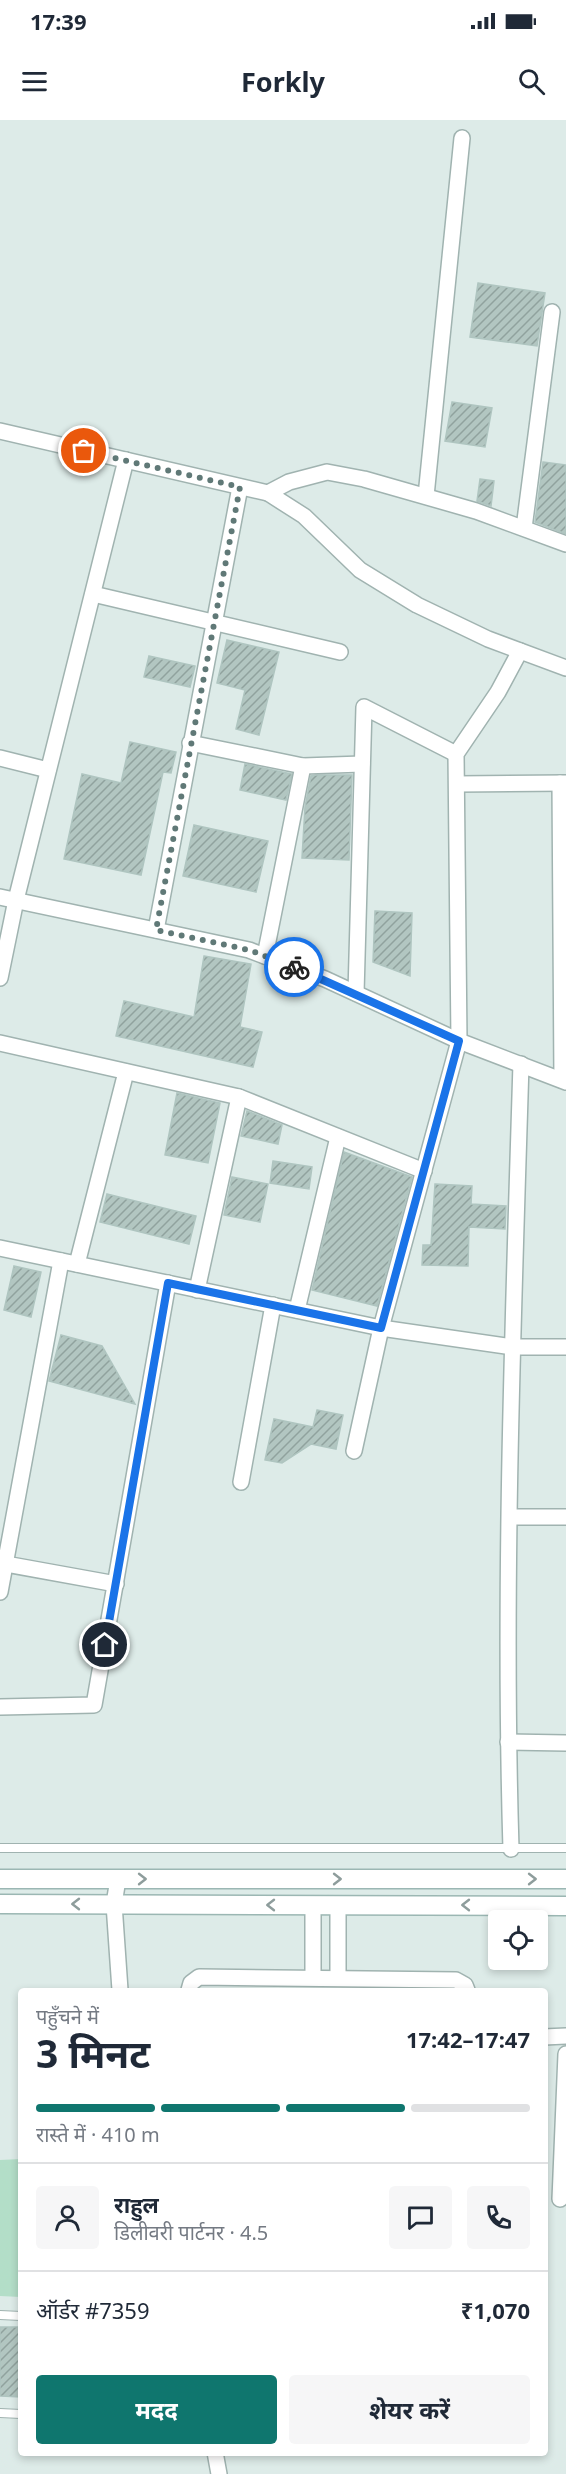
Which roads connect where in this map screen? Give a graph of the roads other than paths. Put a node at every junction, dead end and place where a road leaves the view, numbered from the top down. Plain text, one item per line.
1 (462, 138) dead end
2 (552, 312) dead end
3 (0, 431) edge
4 (126, 460) junction
5 (240, 487) junction
6 (268, 493) junction
7 (426, 496) junction
8 (524, 528) junction
9 (566, 544) edge
10 (93, 594) junction
11 (214, 624) junction
12 (520, 651) junction
13 (340, 652) dead end
14 (566, 669) edge
15 (190, 744) junction
16 (456, 754) junction
17 (0, 758) edge
18 (362, 764) junction
19 (303, 766) junction
20 (48, 770) junction
21 (563, 783) edge
22 (458, 784) junction
23 (0, 897) edge
24 (16, 900) junction
25 (156, 930) junction
26 (265, 956) junction
27 (0, 978) edge
28 (356, 993) junction
29 (459, 1041) junction
30 (0, 1043) edge
31 (521, 1064) junction
32 (126, 1072) junction
33 (564, 1081) edge
34 (238, 1097) junction
35 (338, 1137) junction
36 (424, 1171) junction
37 (0, 1248) edge
38 (61, 1261) junction
39 (77, 1264) junction
40 (168, 1283) junction
41 (197, 1290) junction
42 (273, 1305) junction
43 (297, 1310) junction
44 (381, 1328) junction
45 (513, 1347) junction
46 (566, 1347) edge
47 (354, 1451) dead end
48 (241, 1482) dead end
49 (510, 1517) junction
50 (566, 1517) edge
51 (3, 1564) edge
52 (116, 1584) junction
53 (0, 1592) edge
54 (0, 1707) edge
55 (508, 1742) junction
56 (566, 1743) edge
57 (0, 1848) edge
58 (566, 1848) edge
59 (511, 1849) junction
60 (0, 1879) edge
61 (118, 1879) junction
62 (566, 1879) edge
63 (0, 1904) edge
64 (114, 1904) junction
65 (313, 1905) junction
66 (338, 1905) junction
67 (566, 1906) edge
68 (313, 1977) junction
69 (338, 1977) junction
70 (280, 1984) edge
71 (120, 1988) edge
72 (190, 1988) edge
73 (466, 1988) edge
74 (566, 2036) edge
75 (548, 2037) edge
76 (566, 2054) edge
77 (560, 2199) dead end
78 (0, 2315) edge
79 (18, 2316) edge
80 (0, 2413) edge
81 (18, 2414) edge
82 (216, 2456) edge
83 (219, 2474) edge

1 - 7 street
2 - 8 street
3 - 4 street
4 - 5 street
4 - 10 street
5 - 6 street
5 - 11 street
6 - 7 street
6 - 12 street
7 - 8 street
8 - 9 street
10 - 11 street
10 - 20 street
11 - 13 street
11 - 15 street
12 - 14 street
12 - 16 street
15 - 19 street
15 - 25 street
16 - 18 street
16 - 22 street
17 - 20 street
18 - 19 street
18 - 28 street
19 - 26 street
20 - 24 street
21 - 22 street
21 - 33 street
22 - 29 street
23 - 24 street
24 - 25 street
24 - 27 street
25 - 26 street
26 - 28 street
28 - 29 street
29 - 31 street
29 - 36 street
30 - 32 street
31 - 33 street
31 - 45 street
32 - 34 street
32 - 39 street
34 - 35 street
34 - 41 street
35 - 36 street
35 - 43 street
36 - 44 street
37 - 38 street
38 - 39 street
38 - 51 street
39 - 40 street
40 - 41 street
40 - 52 street
41 - 42 street
42 - 43 street
42 - 48 street
43 - 44 street
44 - 45 street
44 - 47 street
45 - 46 street
45 - 49 street
49 - 50 street
49 - 55 street
51 - 52 street
51 - 53 street
52 - 54 street
55 - 56 street
55 - 59 street
57 - 59 lane
58 - 59 lane
60 - 61 street
61 -> 62 street
61 - 64 street
64 -> 63 street
65 -> 64 street
64 - 71 street
65 - 66 street
65 - 68 street
67 -> 66 street
66 - 69 street
68 - 69 street
68 - 70 street
69 - 73 street
70 - 72 street
74 - 75 street
76 - 77 street
78 - 79 lane
80 - 81 lane
82 - 83 street

